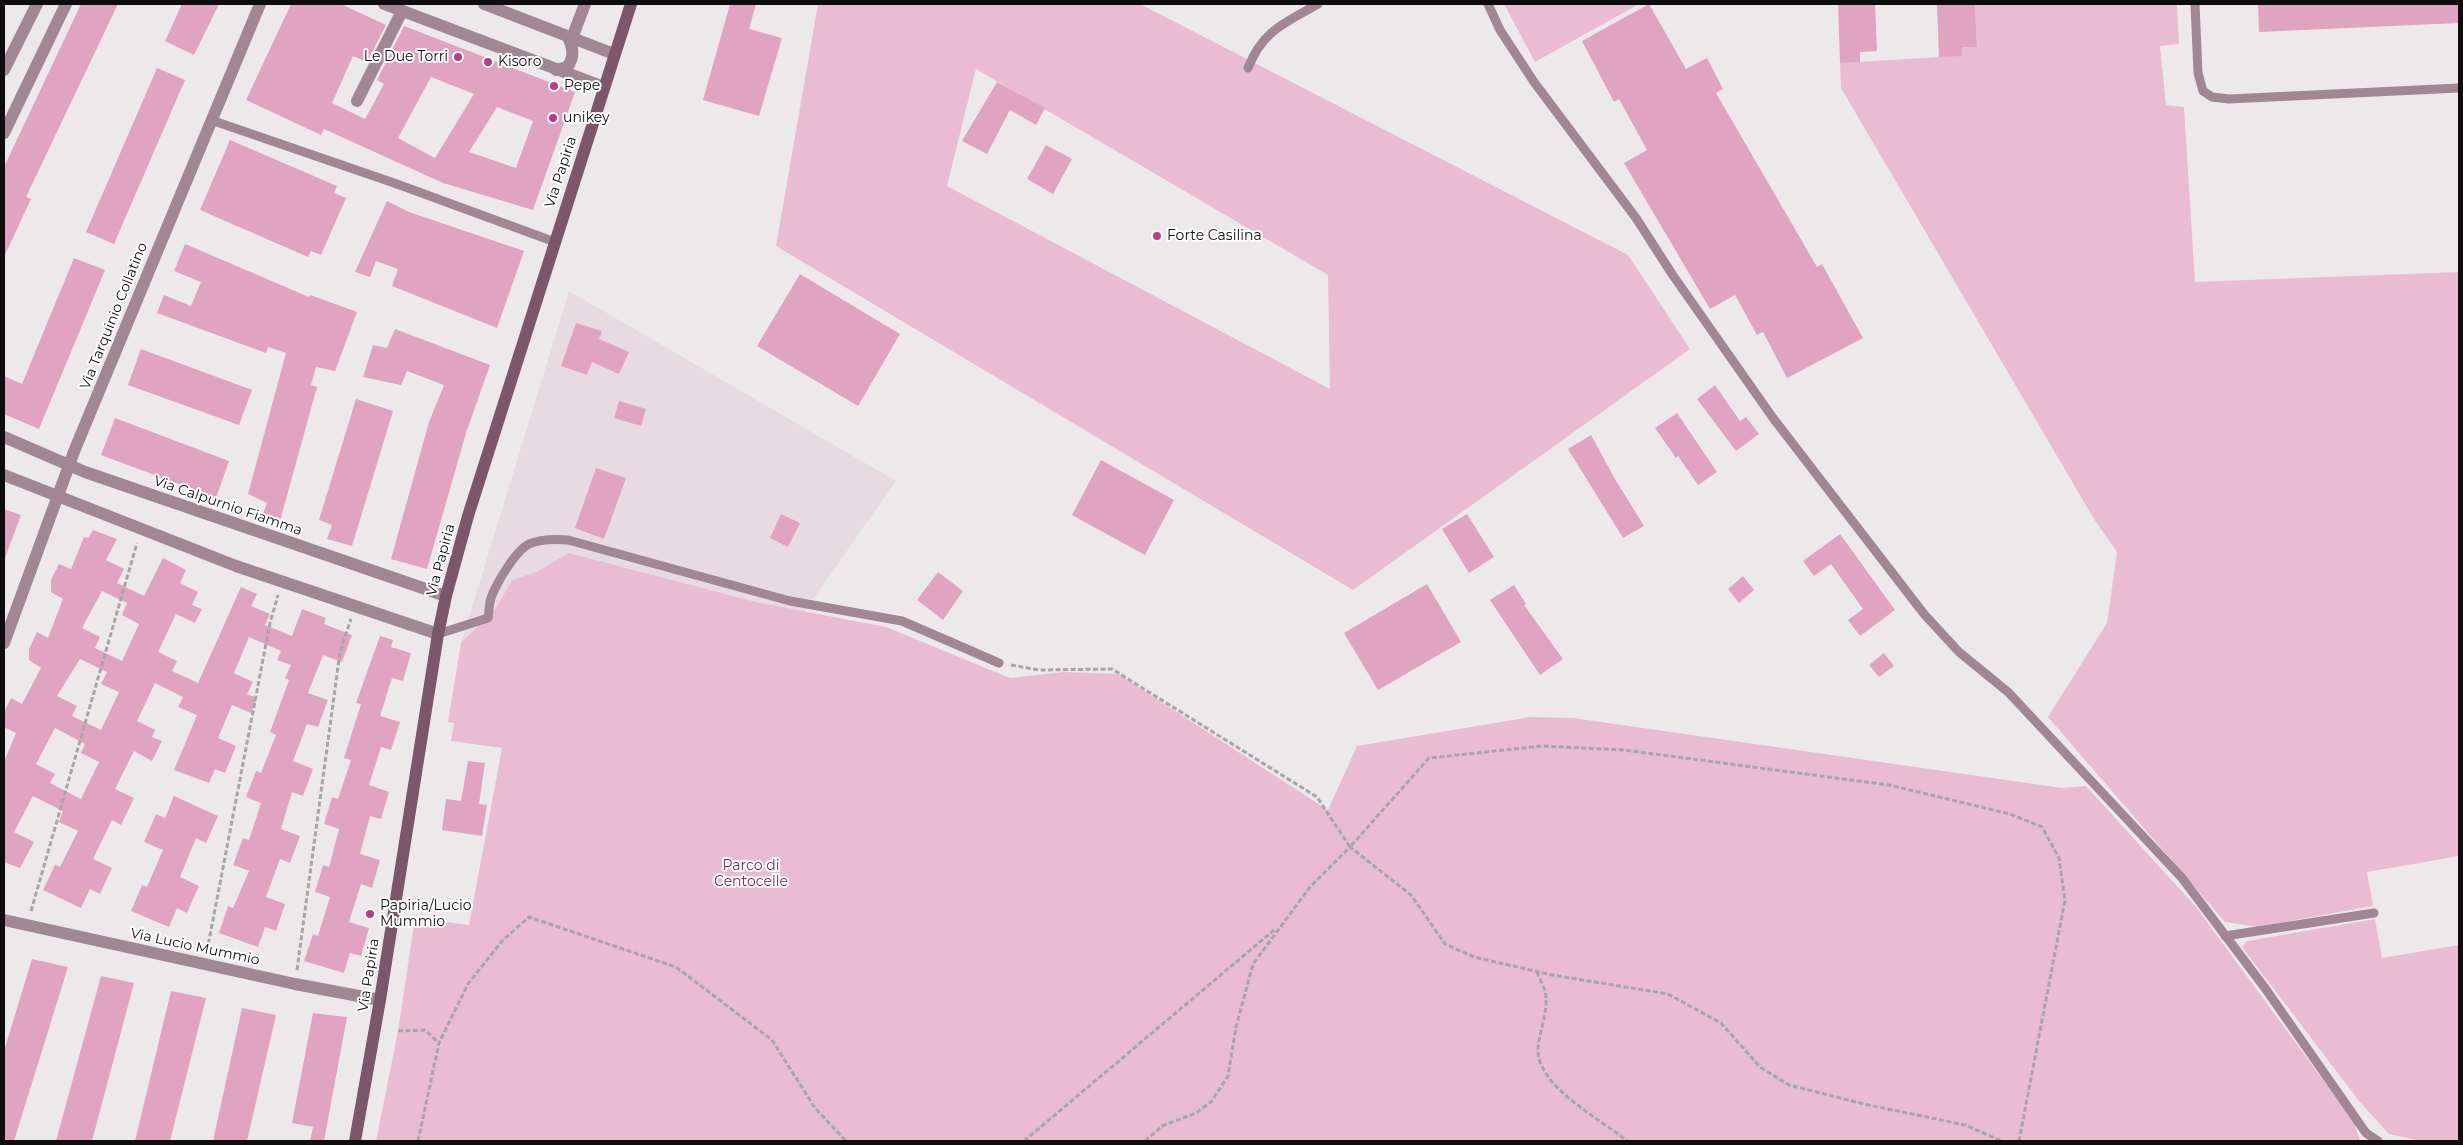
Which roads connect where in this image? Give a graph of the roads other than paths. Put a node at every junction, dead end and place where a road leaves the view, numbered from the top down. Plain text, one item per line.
1 (37, 4) edge
2 (66, 4) edge
3 (260, 4) edge
4 (384, 4) edge
5 (484, 4) edge
6 (585, 4) edge
7 (631, 4) edge
8 (1318, 4) edge
9 (1488, 4) edge
10 (2195, 4) edge
11 (402, 11) junction
12 (570, 38) junction
13 (614, 54) junction
14 (1248, 68) dead end
15 (4, 70) edge
16 (556, 70) junction
17 (604, 87) junction
18 (2459, 88) edge
19 (357, 102) dead end
20 (210, 120) junction
21 (4, 132) edge
22 (554, 242) junction
23 (4, 437) edge
24 (69, 465) junction
25 (4, 475) edge
26 (57, 497) junction
27 (446, 596) junction
28 (438, 634) junction
29 (4, 643) edge
30 (999, 663) road end
31 (2374, 913) dead end
32 (4, 920) edge
33 (2226, 936) junction
34 (380, 1000) junction
35 (355, 1141) edge
36 (2378, 1141) edge

1 - 15 street
2 - 21 street
3 - 20 street, Via Tarquinio Collatino
4 - 11 street
5 - 12 street
6 - 12 street
7 - 13 street, Via Papiria
8 - 14 lane
9 - 33 lane
10 - 18 lane
11 - 16 street
11 - 19 street
12 - 13 street
12 - 16 street
13 - 17 street, Via Papiria
16 - 17 street
17 - 22 street, Via Papiria
20 - 22 lane
20 - 24 street, Via Tarquinio Collatino
22 - 27 street, Via Papiria
23 - 24 street, Via Calpurnio Fiamma
24 - 26 street, Via Tarquinio Collatino
24 - 27 street, Via Calpurnio Fiamma
25 - 26 street
26 - 28 street
26 - 29 street, Via Tarquinio Collatino
27 - 28 street, Via Papiria
28 - 30 lane
28 - 34 street, Via Papiria
31 - 33 lane
32 - 34 street, Via Lucio Mummio
33 - 36 lane
34 - 35 street, Via Papiria

